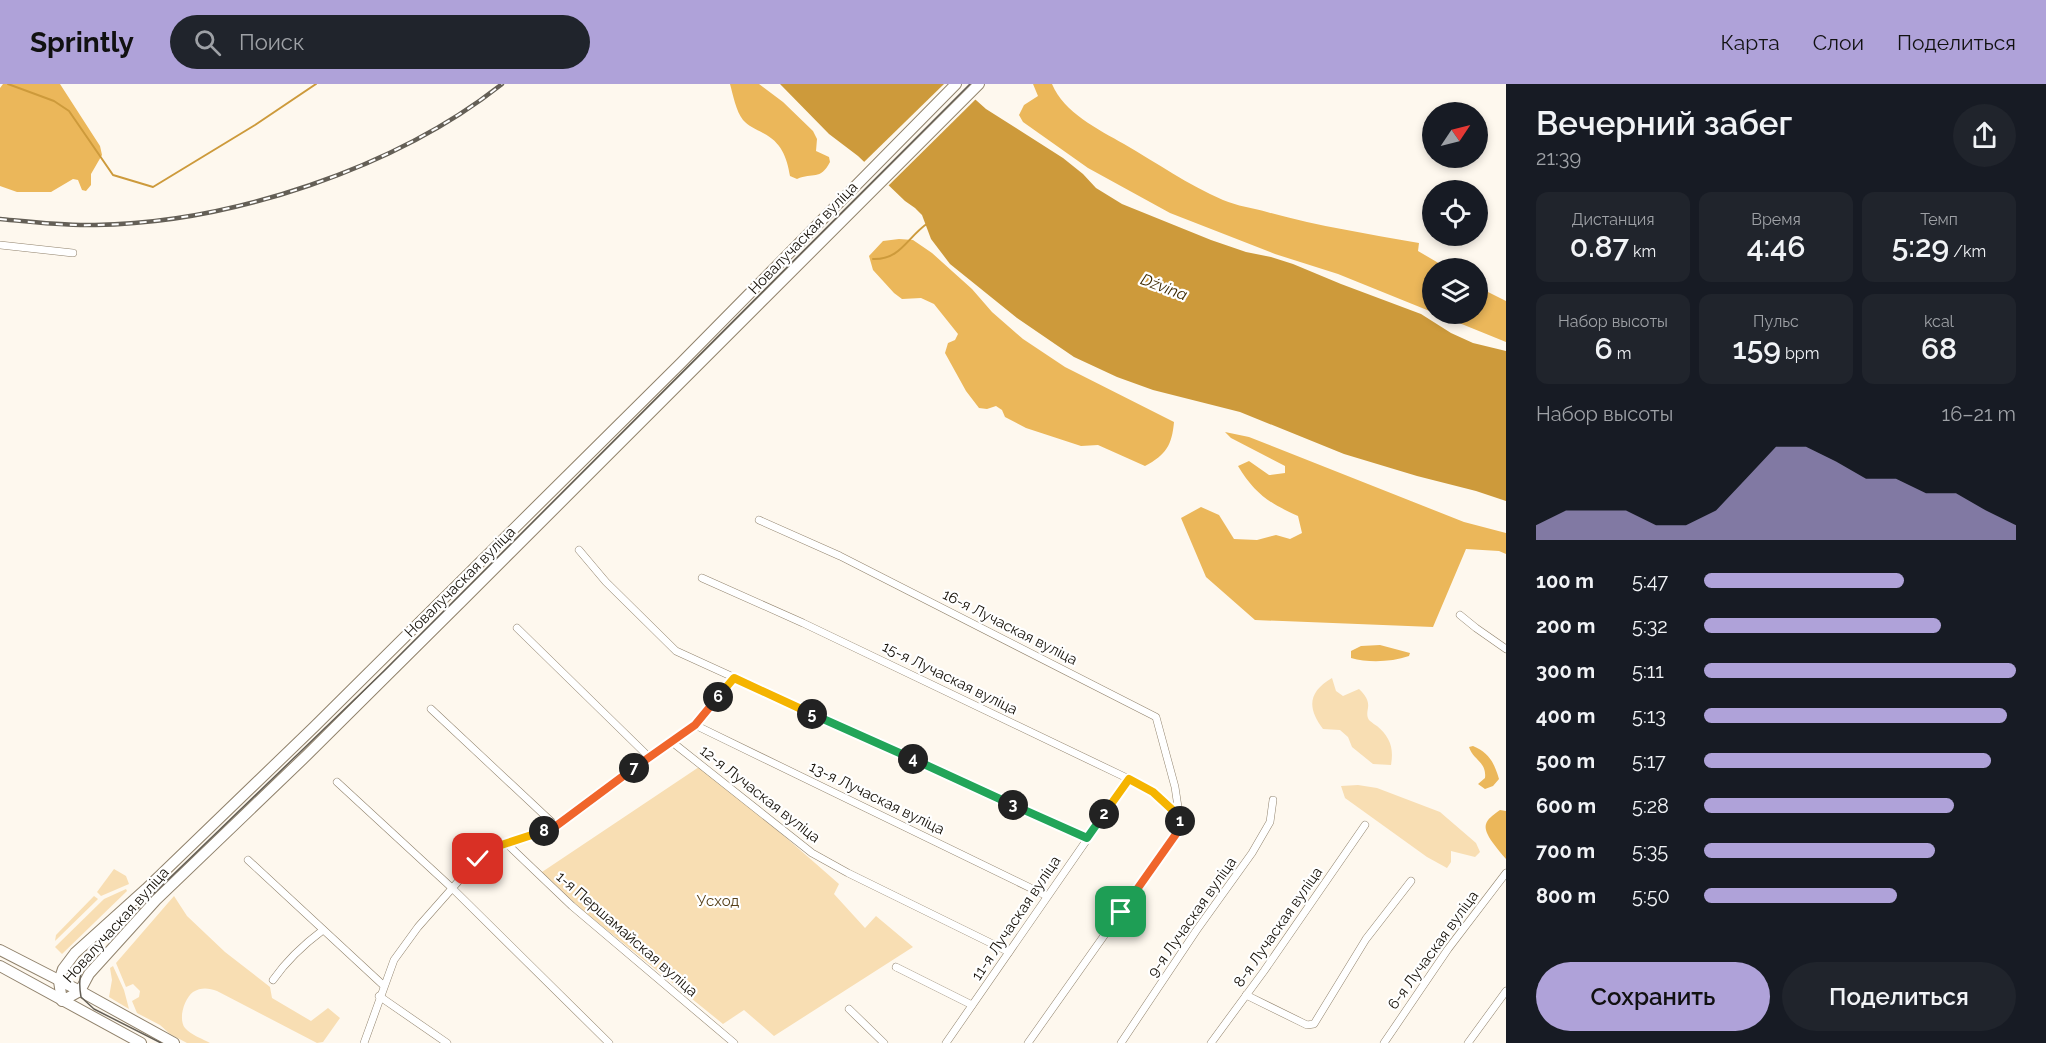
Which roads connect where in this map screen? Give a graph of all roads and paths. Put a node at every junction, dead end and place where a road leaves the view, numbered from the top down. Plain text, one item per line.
1 (956, 84) edge
2 (979, 84) edge
3 (0, 245) edge
4 (73, 253) dead end
5 (705, 338) junction
6 (716, 349) junction
7 (759, 520) dead end
8 (579, 550) dead end
9 (702, 578) dead end
10 (1460, 615) dead end
11 (518, 628) dead end
12 (1506, 649) edge
13 (734, 678) junction
14 (431, 709) dead end
15 (695, 725) junction
16 (672, 742) junction
17 (649, 757) junction
18 (1129, 779) junction
19 (337, 782) dead end
20 (1273, 801) dead end
21 (1179, 816) junction
22 (1365, 825) dead end
23 (556, 826) junction
24 (1087, 838) junction
25 (506, 843) junction
26 (248, 860) dead end
27 (1506, 873) edge
28 (1411, 881) dead end
29 (452, 888) junction
30 (146, 889) junction
31 (1047, 896) junction
32 (156, 900) junction
33 (323, 930) junction
34 (0, 950) edge
35 (1009, 952) junction
36 (0, 966) edge
37 (896, 967) dead end
38 (273, 980) dead end
39 (59, 981) junction
40 (383, 986) junction
41 (80, 991) junction
42 (1506, 991) edge
43 (1246, 995) junction
44 (380, 996) junction
45 (62, 1001) junction
46 (972, 1005) junction
47 (849, 1009) dead end
48 (141, 1043) edge
49 (174, 1043) edge
50 (364, 1043) edge
51 (447, 1043) edge
52 (609, 1043) edge
53 (734, 1043) edge
54 (884, 1043) edge
55 (946, 1043) edge
56 (1028, 1043) edge
57 (1121, 1043) edge
58 (1211, 1043) edge
59 (1384, 1043) edge
60 (1468, 1043) edge

1 - 5 main road, Новалучаская вуліца
2 - 6 main road, Новалучаская вуліца
3 - 4 street
5 - 6 street
5 - 30 main road, Новалучаская вуліца
6 - 32 main road, Новалучаская вуліца
7 - 21 street, 16-я Лучаская вуліца
8 - 13 street
9 - 18 street, 15-я Лучаская вуліца
10 - 12 street
11 - 17 street
13 - 15 street
13 - 24 street
14 - 23 street
15 - 16 street
15 - 31 street, 13-я Лучаская вуліца
16 - 17 street
16 - 35 street, 12-я Лучаская вуліца
17 - 23 street
18 - 21 street, 15-я Лучаская вуліца
18 - 24 street, 11-я Лучаская вуліца
19 - 29 street
20 - 57 street, 9-я Лучаская вуліца
21 - 56 street
22 - 43 street, 8-я Лучаская вуліца
23 - 25 street
24 - 31 street, 11-я Лучаская вуліца
25 - 29 street
25 - 53 street, 1-я Першамайская вуліца
26 - 33 street
27 - 59 street, 6-я Лучаская вуліца
28 - 43 street
29 - 40 street
29 - 52 street
30 - 32 street
30 - 39 main road, Новалучаская вуліца
31 - 35 street, 11-я Лучаская вуліца
32 - 41 main road, Новалучаская вуліца
33 - 38 street
33 - 40 street
34 - 39 main road
35 - 46 street, 11-я Лучаская вуліца
36 - 45 main road
37 - 46 street
39 - 41 main road
39 - 45 main road, Новалучаская вуліца
40 - 44 street
41 - 45 main road, Новалучаская вуліца
41 - 49 main road
42 - 60 street
43 - 58 street, 8-я Лучаская вуліца
44 - 50 street
44 - 51 street
45 - 48 main road
46 - 55 street, 11-я Лучаская вуліца
47 - 54 street

